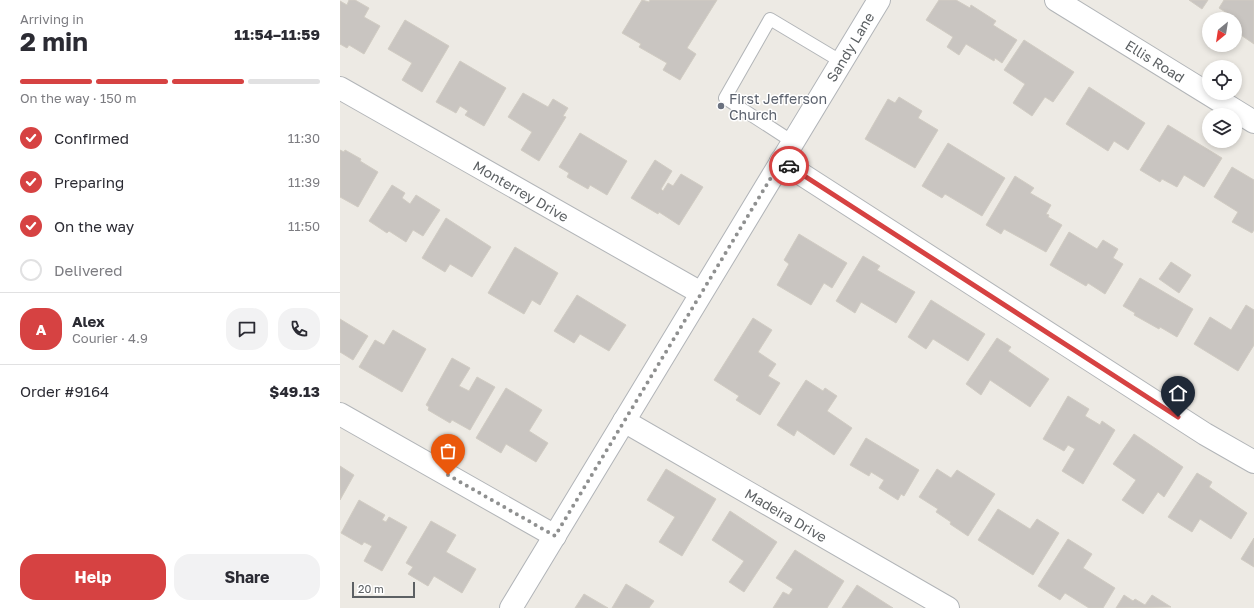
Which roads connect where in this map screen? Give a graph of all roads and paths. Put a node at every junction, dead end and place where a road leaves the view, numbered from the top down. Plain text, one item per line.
1 (879, 0) edge
2 (1056, 0) edge
3 (842, 62) junction
4 (340, 88) edge
5 (1254, 122) edge
6 (793, 142) junction
7 (781, 161) junction
8 (702, 294) junction
9 (340, 414) edge
10 (624, 421) junction
11 (1254, 462) edge
12 (555, 536) junction
13 (511, 608) edge
14 (948, 608) edge

1 - 3 street, Sandy Lane
2 - 5 street, Ellis Road
3 - 6 street, Sandy Lane
3 - 6 lane
4 - 8 street, Monterrey Drive
6 - 7 street, Sandy Lane
7 - 8 street, Sandy Lane
7 - 11 street
8 - 10 street, Sandy Lane
9 - 12 street
10 - 12 street, Sandy Lane
10 - 14 street, Madeira Drive
12 - 13 street, Sandy Lane

